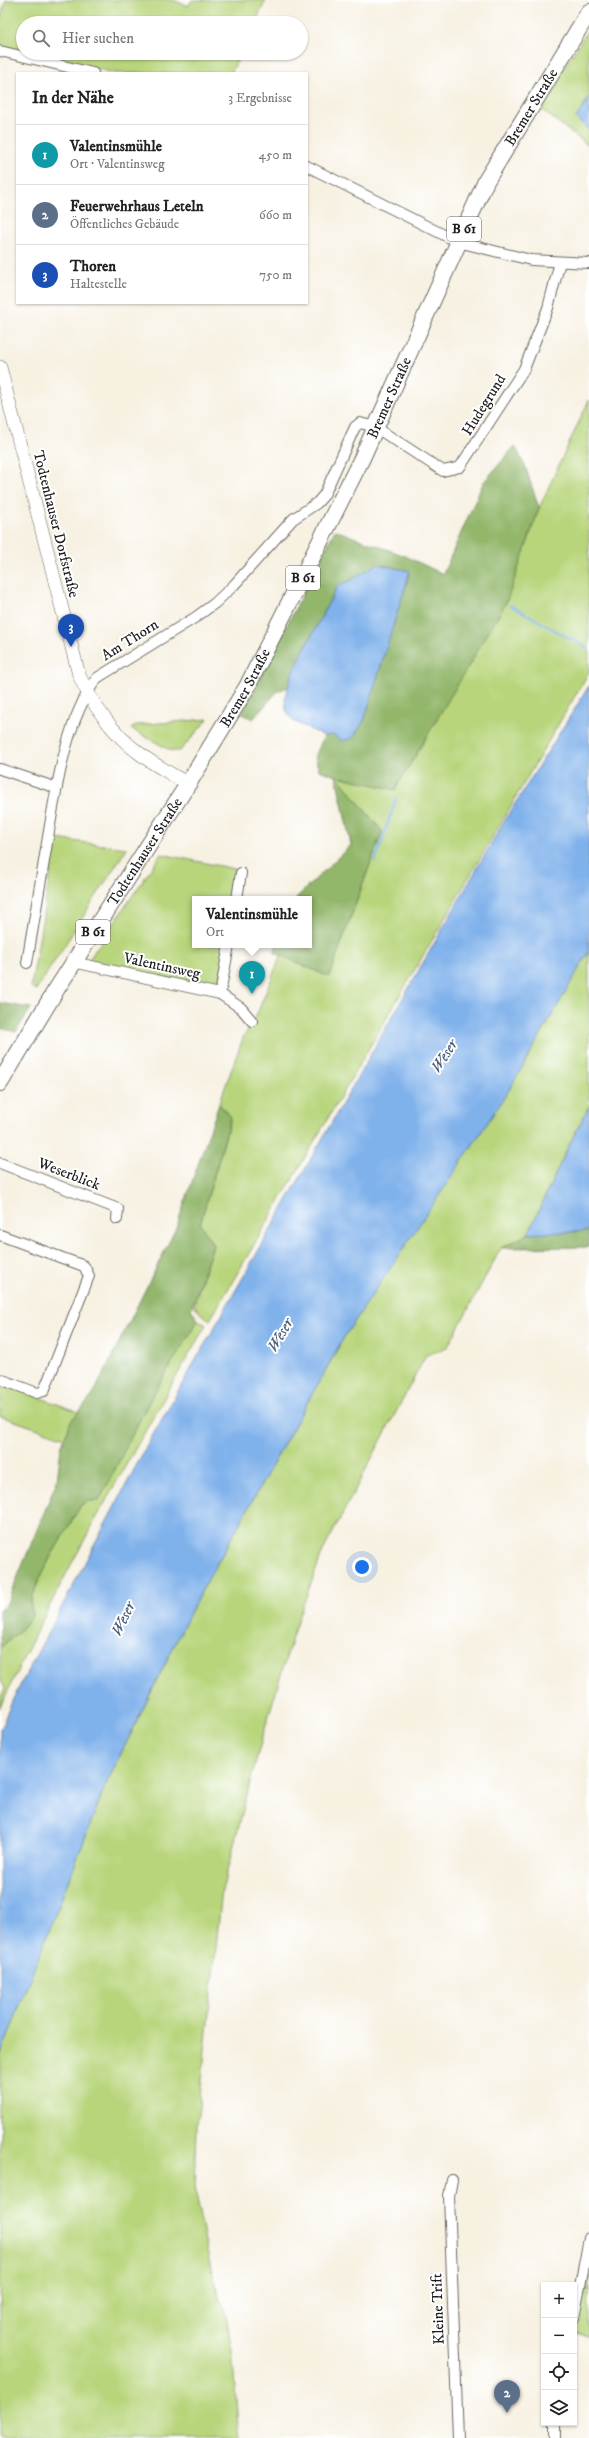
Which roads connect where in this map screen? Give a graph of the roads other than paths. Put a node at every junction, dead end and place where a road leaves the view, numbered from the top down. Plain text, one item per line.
1 (589, 12) edge
2 (0, 50) edge
3 (16, 54) edge
4 (40, 60) edge
5 (89, 72) edge
6 (308, 167) edge
7 (458, 242) junction
8 (560, 262) junction
9 (589, 263) edge
10 (0, 367) edge
11 (374, 426) junction
12 (87, 692) junction
13 (0, 770) edge
14 (188, 784) junction
15 (57, 788) junction
16 (242, 873) dead end
17 (238, 896) edge
18 (228, 948) edge
19 (73, 962) junction
20 (27, 963) dead end
21 (220, 994) junction
22 (252, 1021) dead end
23 (0, 1083) edge
24 (0, 1163) edge
25 (117, 1219) dead end
26 (0, 1234) edge
27 (0, 1379) edge
28 (452, 2180) dead end
29 (589, 2238) edge
30 (577, 2302) edge
31 (555, 2426) edge
32 (458, 2438) edge
33 (555, 2438) edge

1 - 7 main road, Bremer Straße / B 61
2 - 3 street
4 - 5 street
6 - 7 street
7 - 8 street
7 - 11 main road, Bremer Straße / B 61
8 - 9 street
8 - 11 street, Hudegrund
10 - 12 street, Todtenhauser Dorfstraße
11 - 12 street, Am Thorn
11 - 14 main road, Bremer Straße / B 61
12 - 14 street, Todtenhauser Dorfstraße
12 - 15 street, Am Thorn
13 - 15 street
14 - 19 main road, Todtenhauser Straße / B 61
15 - 20 street, Am Thorn
16 - 17 street
18 - 21 street
19 - 21 street, Valentinsweg
19 - 23 main road, Todtenhauser Straße / B 61
21 - 22 street, Valentinsweg
24 - 25 street, Weserblick
26 - 27 street
28 - 32 street, Kleine Trift
29 - 30 street
31 - 33 street

